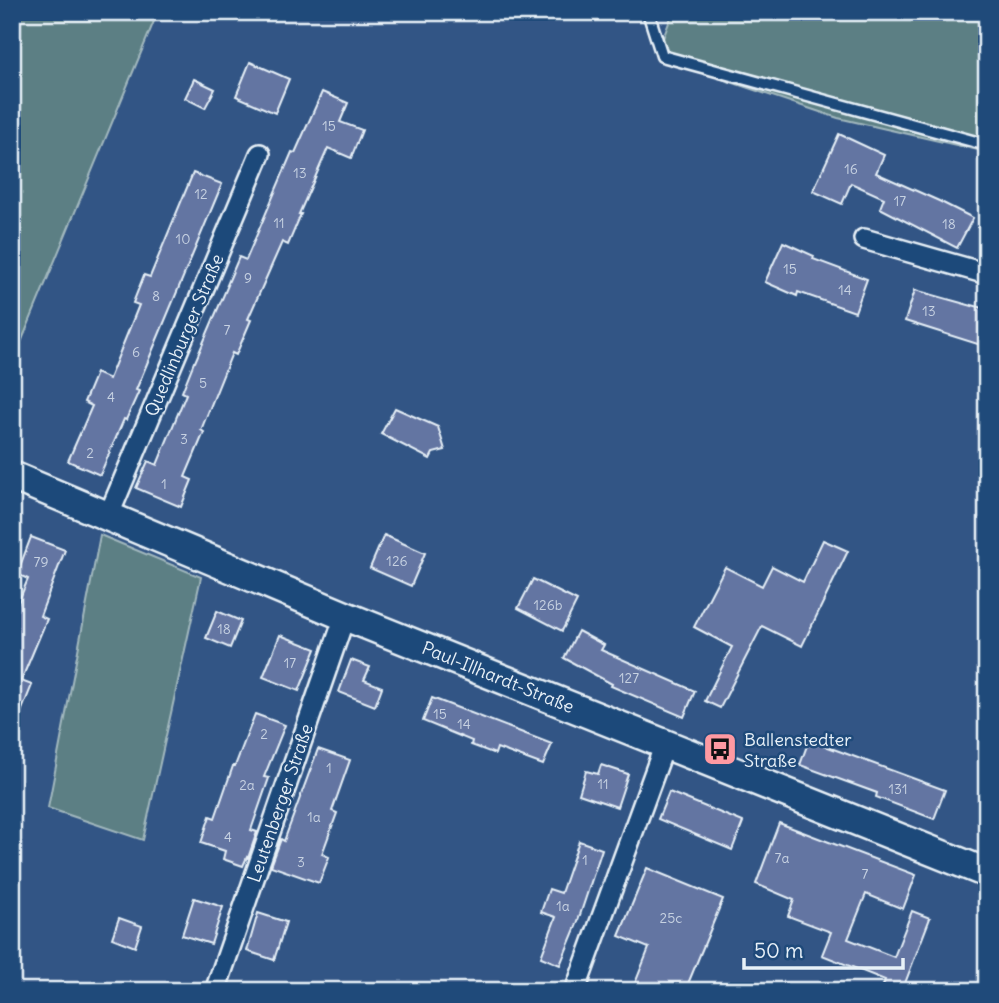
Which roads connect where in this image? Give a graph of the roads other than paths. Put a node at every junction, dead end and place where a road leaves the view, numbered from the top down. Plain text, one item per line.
1 (648, 12) edge
2 (987, 145) edge
3 (260, 154) dead end
4 (864, 239) dead end
5 (987, 274) edge
6 (14, 481) edge
7 (108, 516) junction
8 (345, 616) junction
9 (665, 744) junction
10 (987, 873) edge
11 (215, 991) edge
12 (575, 991) edge

1 - 2 lane
3 - 7 street, Quedlinburger Straße
4 - 5 street
6 - 7 street, Paul-Illhardt-Straße
7 - 8 street, Paul-Illhardt-Straße
8 - 9 street, Paul-Illhardt-Straße
8 - 11 street, Leutenberger Straße
9 - 10 street, Paul-Illhardt-Straße
9 - 12 street

